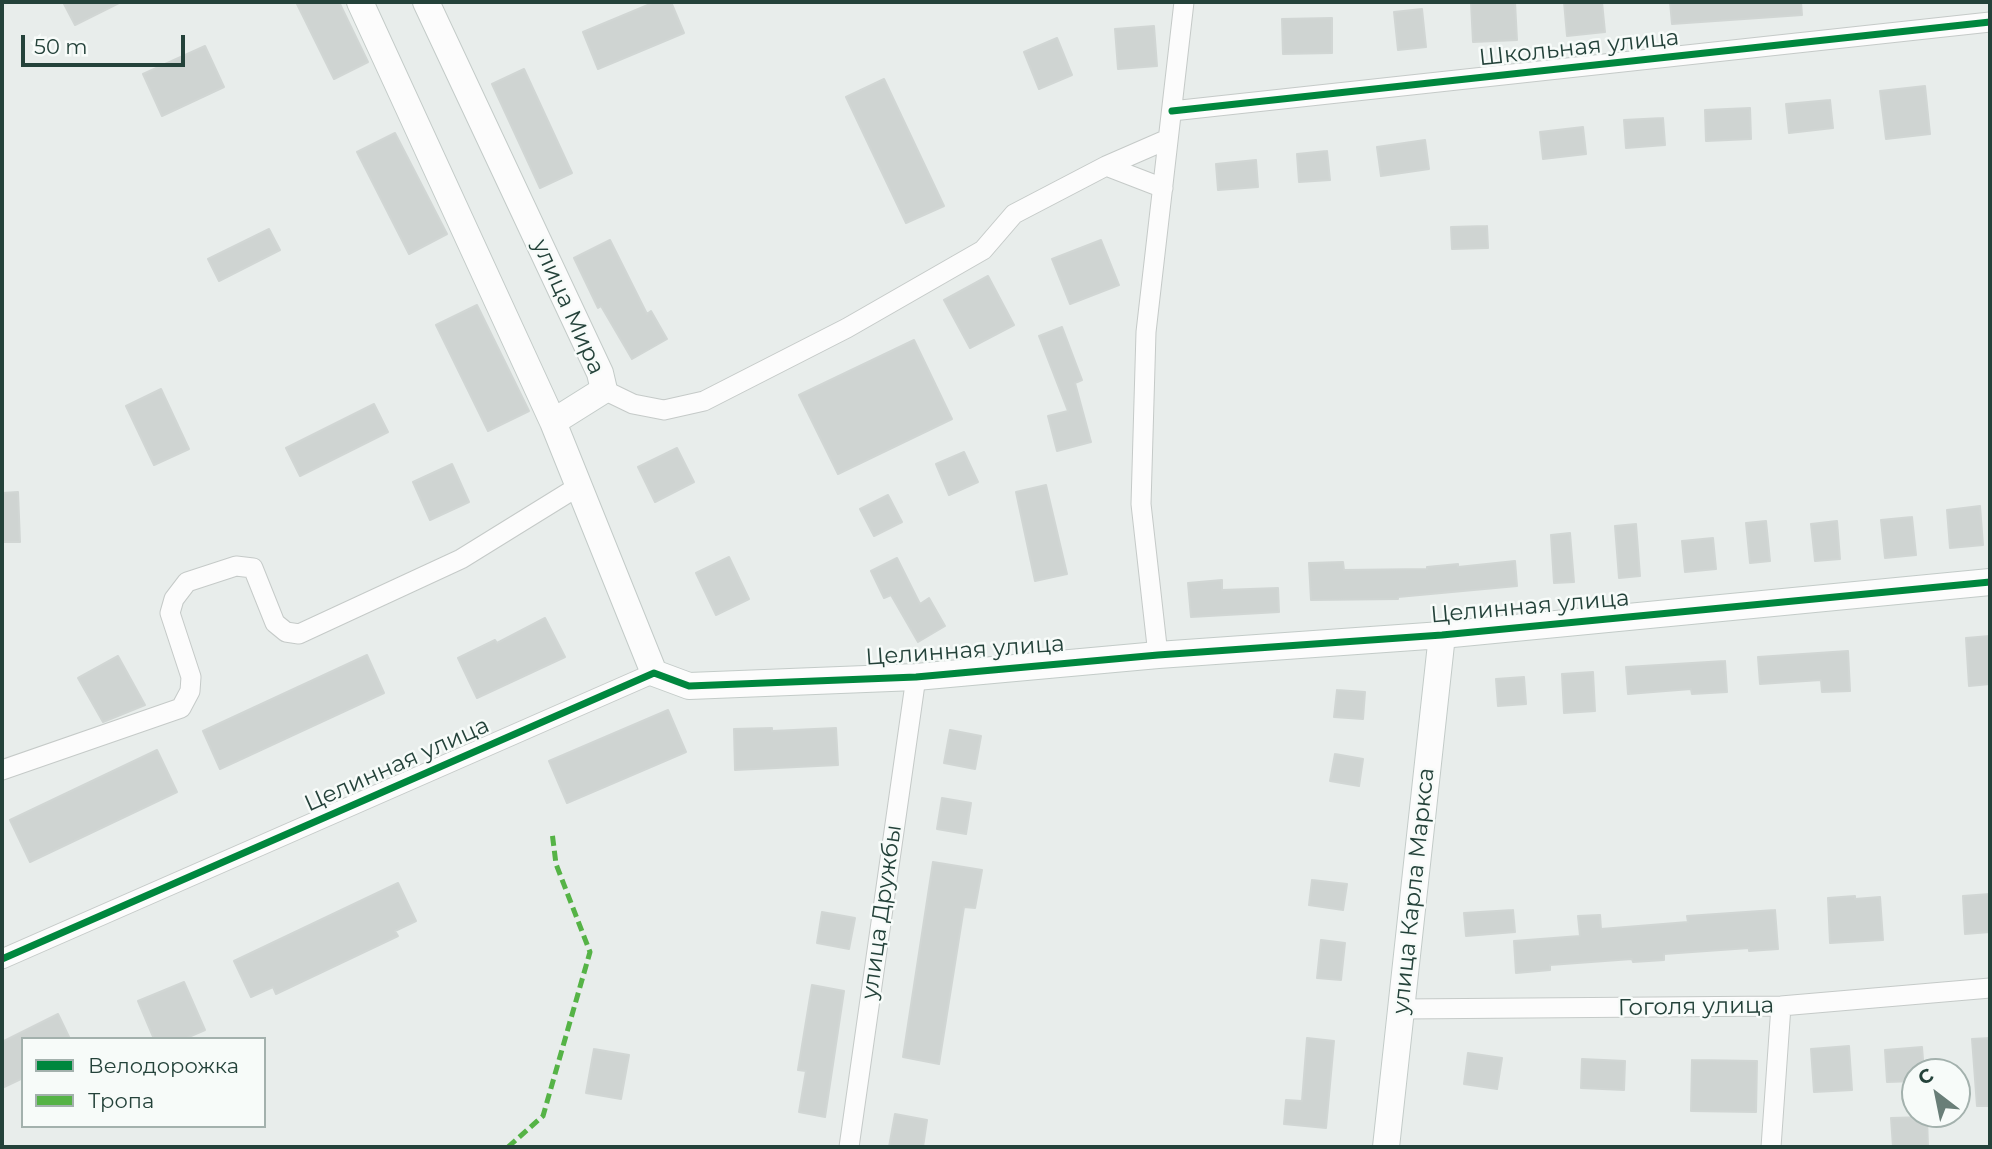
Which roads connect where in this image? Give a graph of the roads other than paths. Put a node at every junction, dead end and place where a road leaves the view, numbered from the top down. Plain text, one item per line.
1 (360, 2) edge
2 (426, 2) edge
3 (1184, 2) edge
4 (1990, 22) edge
5 (1172, 111) junction
6 (1168, 139) junction
7 (1106, 166) junction
8 (1163, 188) junction
9 (604, 390) junction
10 (553, 422) junction
11 (579, 486) junction
12 (1990, 582) edge
13 (1442, 635) junction
14 (1158, 655) junction
15 (654, 673) junction
16 (916, 677) junction
17 (2, 770) edge
18 (2, 959) edge
19 (1990, 988) edge
20 (1781, 1006) junction
21 (1402, 1009) junction
22 (849, 1147) edge
23 (1386, 1147) edge
24 (1771, 1147) edge

1 - 10 street
2 - 9 street, улица Мира
3 - 5 street
4 - 5 street, Школьная улица
5 - 6 street
6 - 7 street
6 - 8 street
7 - 8 street
7 - 9 street
8 - 14 street
9 - 10 street, улица Мира
10 - 11 street
11 - 15 street
11 - 17 street
12 - 13 street, Целинная улица
13 - 14 street, Целинная улица
13 - 21 street, улица Карла Маркса
14 - 16 street, Целинная улица
15 - 16 street, Целинная улица
15 - 18 street, Целинная улица
16 - 22 street, улица Дружбы
19 - 20 street, Гоголя улица
20 - 21 street, Гоголя улица
20 - 24 street
21 - 23 street, улица Карла Маркса

